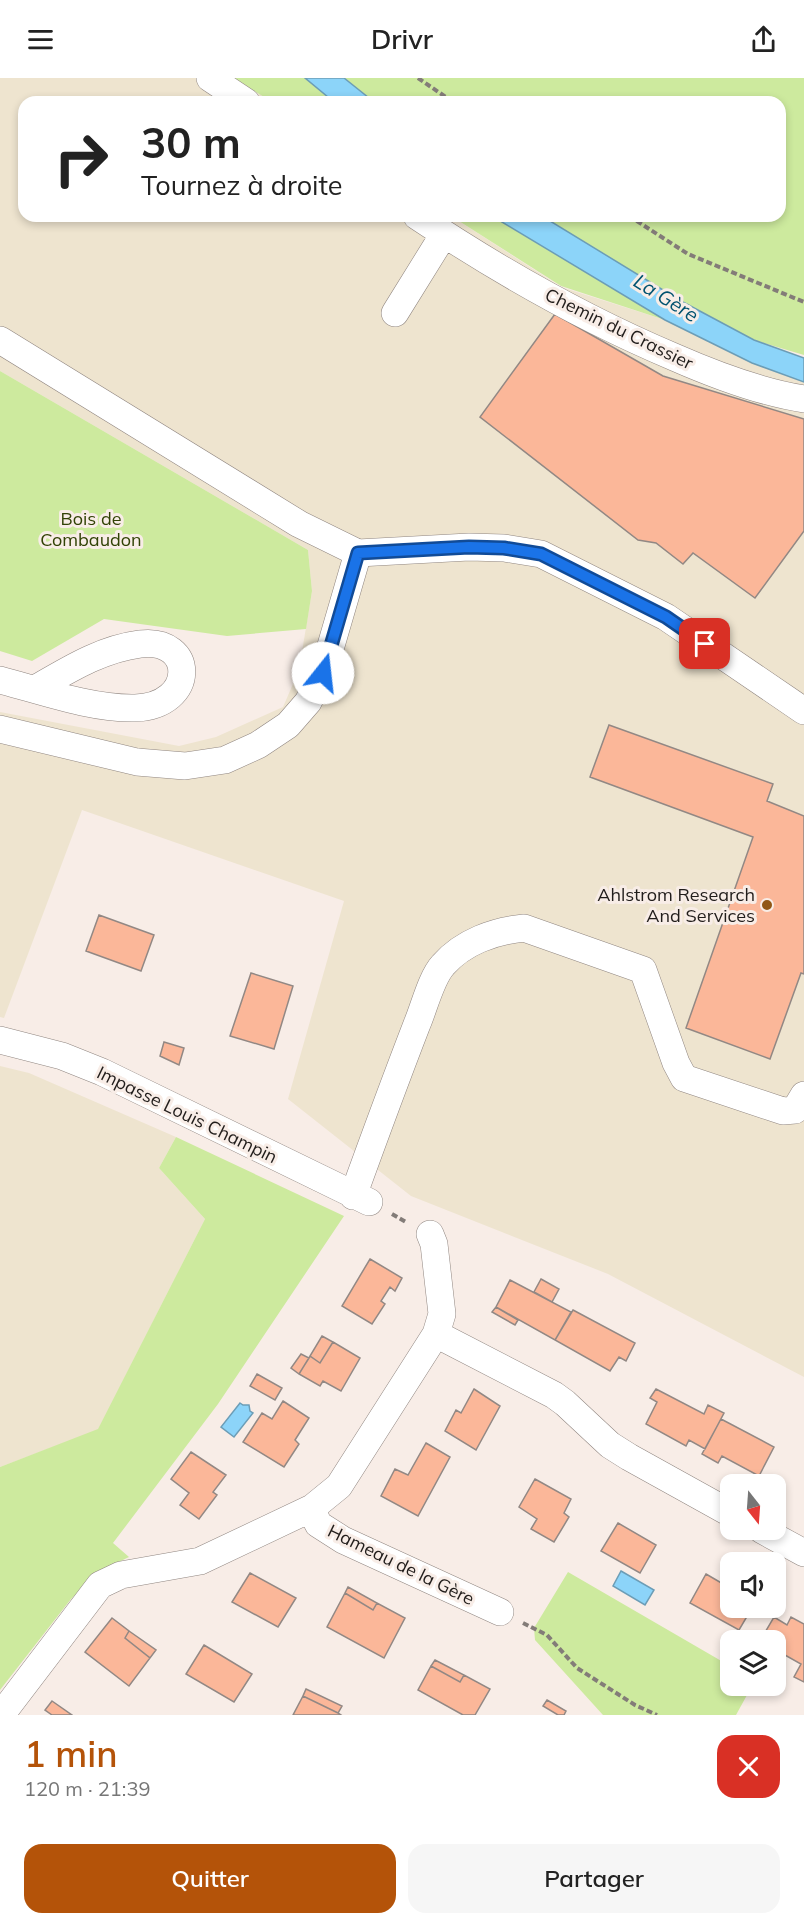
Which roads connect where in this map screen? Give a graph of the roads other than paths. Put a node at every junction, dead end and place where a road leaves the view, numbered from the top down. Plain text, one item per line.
1 (210, 78) edge
2 (237, 96) edge
3 (426, 222) edge
4 (444, 234) junction
5 (395, 313) dead end
6 (0, 340) edge
7 (804, 399) edge
8 (358, 553) junction
9 (0, 680) edge
10 (35, 689) junction
11 (804, 711) edge
12 (0, 729) edge
13 (0, 1040) edge
14 (804, 1095) edge
15 (430, 1234) road end
16 (436, 1334) junction
17 (720, 1507) edge
18 (312, 1508) junction
19 (780, 1540) edge
20 (804, 1553) edge
21 (500, 1612) road end
22 (1, 1715) edge

1 - 2 street
3 - 4 street, Chemin du Crassier
4 - 5 street
4 - 7 street, Chemin du Crassier
6 - 8 street
8 - 11 street
8 - 12 street
9 - 10 street
10 - 10 street
13 - 14 street, Impasse Louis Champin
15 - 16 street, Hameau de la Gère
16 - 17 street
16 - 18 street, Hameau de la Gère
18 - 21 street, Hameau de la Gère
18 - 22 street, Hameau de la Gère
19 - 20 street

